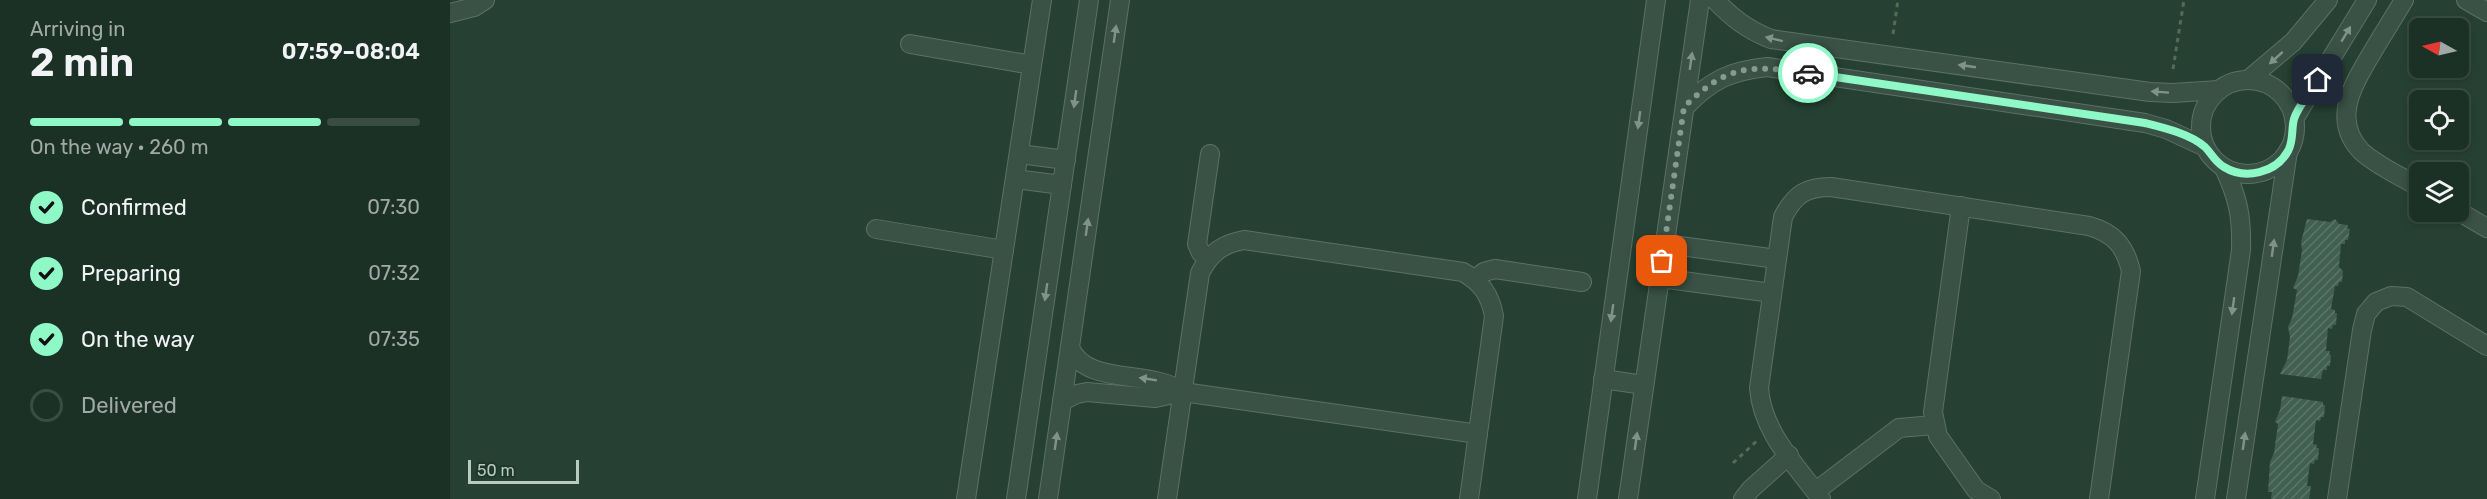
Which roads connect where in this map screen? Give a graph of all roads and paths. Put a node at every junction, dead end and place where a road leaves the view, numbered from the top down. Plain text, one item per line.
1 (485, 0) edge
2 (1042, 0) edge
3 (1089, 0) edge
4 (1120, 0) edge
5 (1656, 0) edge
6 (1700, 0) edge
7 (1715, 0) edge
8 (1898, 0) edge
9 (2184, 0) edge
10 (2328, 0) edge
11 (2367, 0) edge
12 (2404, 0) edge
13 (2466, 0) edge
14 (2487, 12) edge
15 (450, 13) edge
16 (1893, 34) dead end
17 (910, 44) dead end
18 (1032, 65) junction
19 (1079, 66) junction
20 (2173, 69) dead end
21 (1110, 70) junction
22 (2248, 80) junction
23 (2219, 90) junction
24 (1684, 107) junction
25 (2294, 119) junction
26 (2205, 147) junction
27 (2288, 151) junction
28 (1018, 153) junction
29 (1210, 154) dead end
30 (1066, 160) junction
31 (2224, 168) junction
32 (1015, 179) junction
33 (2409, 181) edge
34 (1062, 185) junction
35 (1961, 206) junction
36 (2469, 217) edge
37 (2487, 228) edge
38 (876, 229) dead end
39 (1665, 244) junction
40 (1004, 250) junction
41 (1777, 259) junction
42 (1207, 260) junction
43 (1660, 278) junction
44 (1475, 279) junction
45 (1582, 282) dead end
46 (1772, 293) junction
47 (2487, 346) edge
48 (1070, 348) junction
49 (1603, 379) junction
50 (1644, 385) junction
51 (1183, 392) junction
52 (1062, 401) junction
53 (1934, 425) junction
54 (1770, 429) junction
55 (1478, 434) junction
56 (1789, 455) junction
57 (1733, 463) dead end
58 (1818, 495) edge
59 (966, 499) edge
60 (1016, 499) edge
61 (1048, 499) edge
62 (1167, 499) edge
63 (1469, 499) edge
64 (1587, 499) edge
65 (1628, 499) edge
66 (1743, 499) edge
67 (1991, 499) edge
68 (2099, 499) edge
69 (2205, 499) edge
70 (2236, 499) edge
71 (2337, 499) edge

1 - 15 street
2 - 18 street
3 - 19 street
21 -> 4 street
5 -> 49 street
24 -> 6 street
23 -> 7 street
8 - 16 path
9 - 20 path
10 -> 22 street
25 -> 11 street
12 - 33 street
13 - 14 street
17 - 18 street
18 - 28 street
19 - 21 street
19 -> 30 street
48 -> 21 street
22 - 23 street
22 - 25 street
23 - 26 street
24 - 26 street
24 - 39 street
25 - 27 street
26 - 31 street
27 - 31 street
70 -> 27 street
28 - 30 street
28 - 32 street
29 - 42 street
30 - 34 street
31 -> 69 street
32 - 34 street
32 - 40 street
34 -> 60 street
35 - 41 street
35 - 53 street
35 - 68 street
36 - 37 street
38 - 40 street
39 - 41 street
39 - 43 street
40 - 59 street
41 - 46 street
42 - 44 street
42 - 51 street
43 - 46 street
43 - 50 street
44 - 45 street
44 - 55 street
46 - 54 street
47 - 71 street
51 -> 48 street
48 - 52 street
49 - 50 street
49 - 64 street
65 -> 50 street
51 - 52 street
51 - 55 street
51 - 62 street
61 -> 52 street
53 - 58 street
53 - 67 street
54 - 56 street
54 - 57 path
55 - 63 street
56 - 58 street
56 - 66 street

